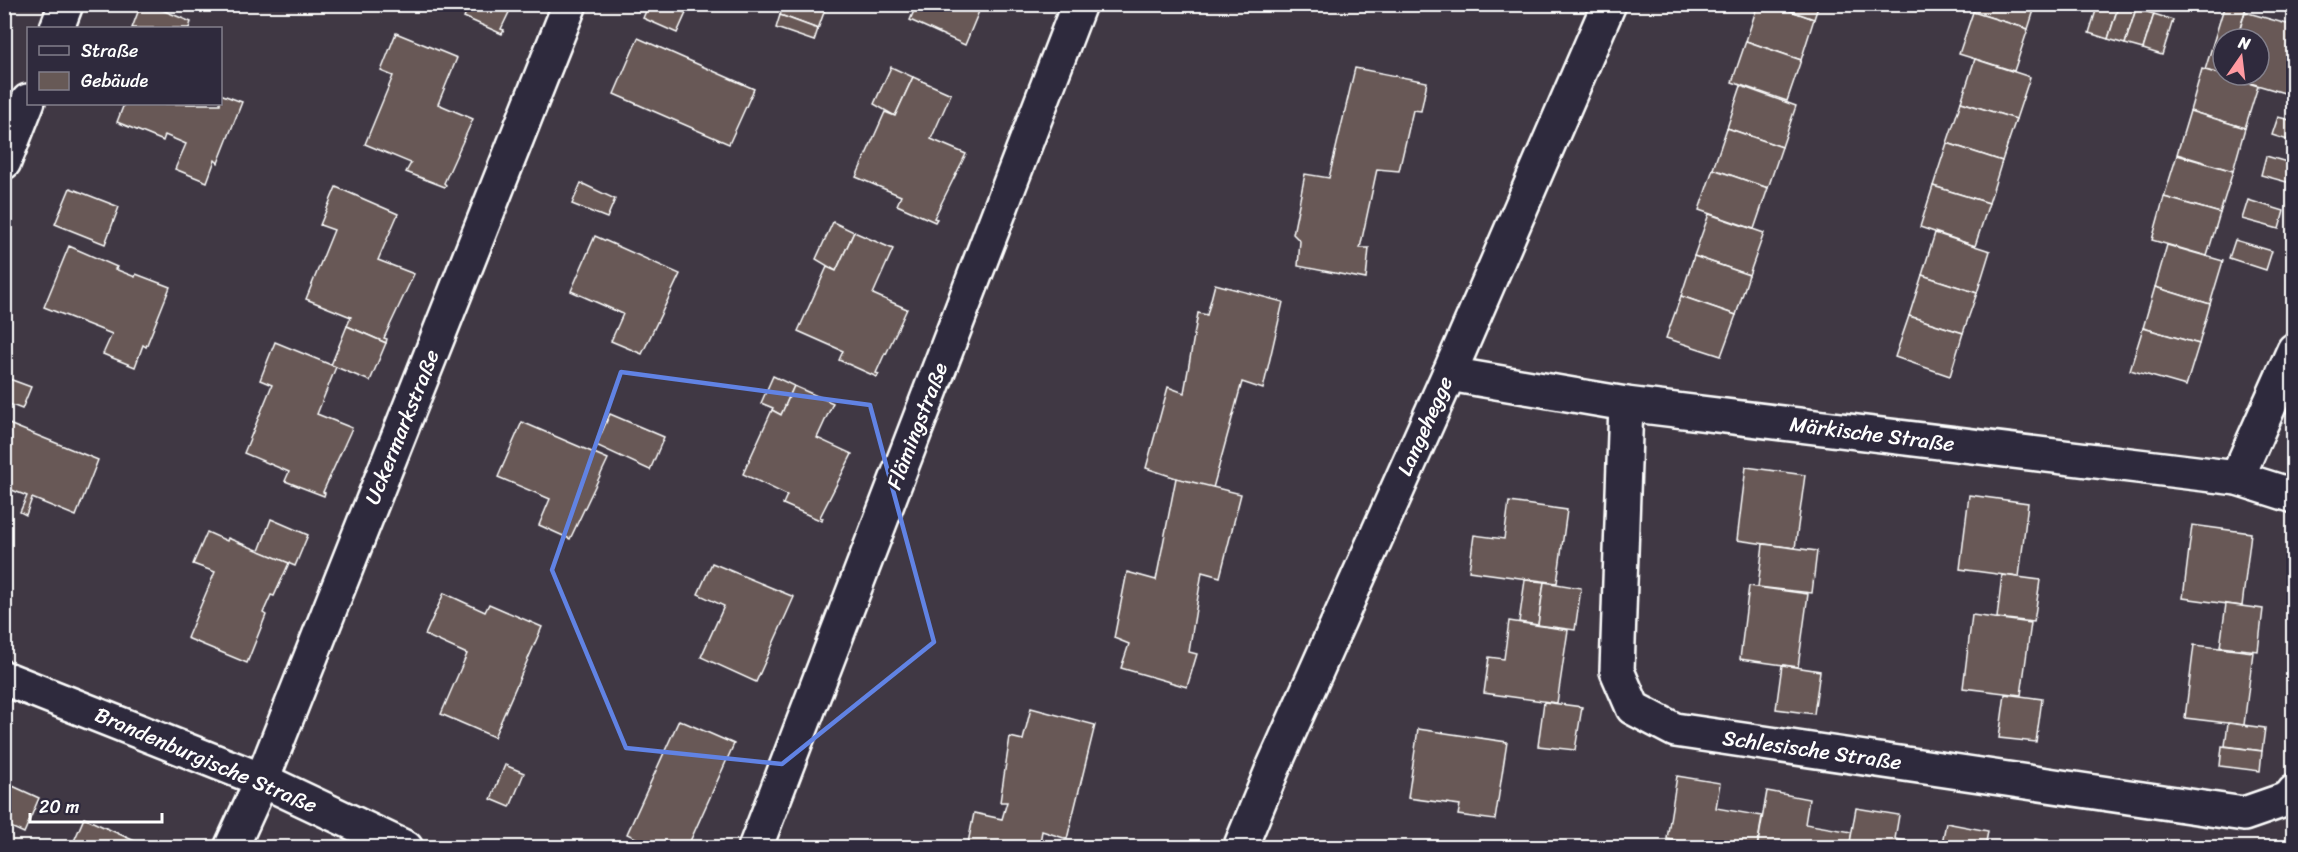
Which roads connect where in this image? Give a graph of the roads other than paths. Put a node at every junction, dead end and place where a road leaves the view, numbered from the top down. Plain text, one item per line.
1 (66, 4) edge
2 (570, 4) edge
3 (1080, 4) edge
4 (1609, 4) edge
5 (57, 27) edge
6 (27, 104) edge
7 (4, 162) edge
8 (2294, 350) edge
9 (1449, 374) junction
10 (1626, 404) junction
11 (2237, 478) junction
12 (2294, 496) edge
13 (4, 678) edge
14 (262, 780) junction
15 (2294, 792) edge
16 (231, 848) edge
17 (406, 848) edge
18 (755, 848) edge
19 (1240, 848) edge

1 - 5 street
2 - 14 street, Uckermarkstraße
3 - 18 street, Flämingstraße
4 - 9 street, Langehegge
6 - 7 street
8 - 11 street
9 - 10 street, Märkische Straße
9 - 19 street, Langehegge
10 - 11 street, Märkische Straße
10 - 15 street, Schlesische Straße
11 - 12 street, Märkische Straße
13 - 14 street, Brandenburgische Straße
14 - 16 street, Uckermarkstraße
14 - 17 street, Brandenburgische Straße

